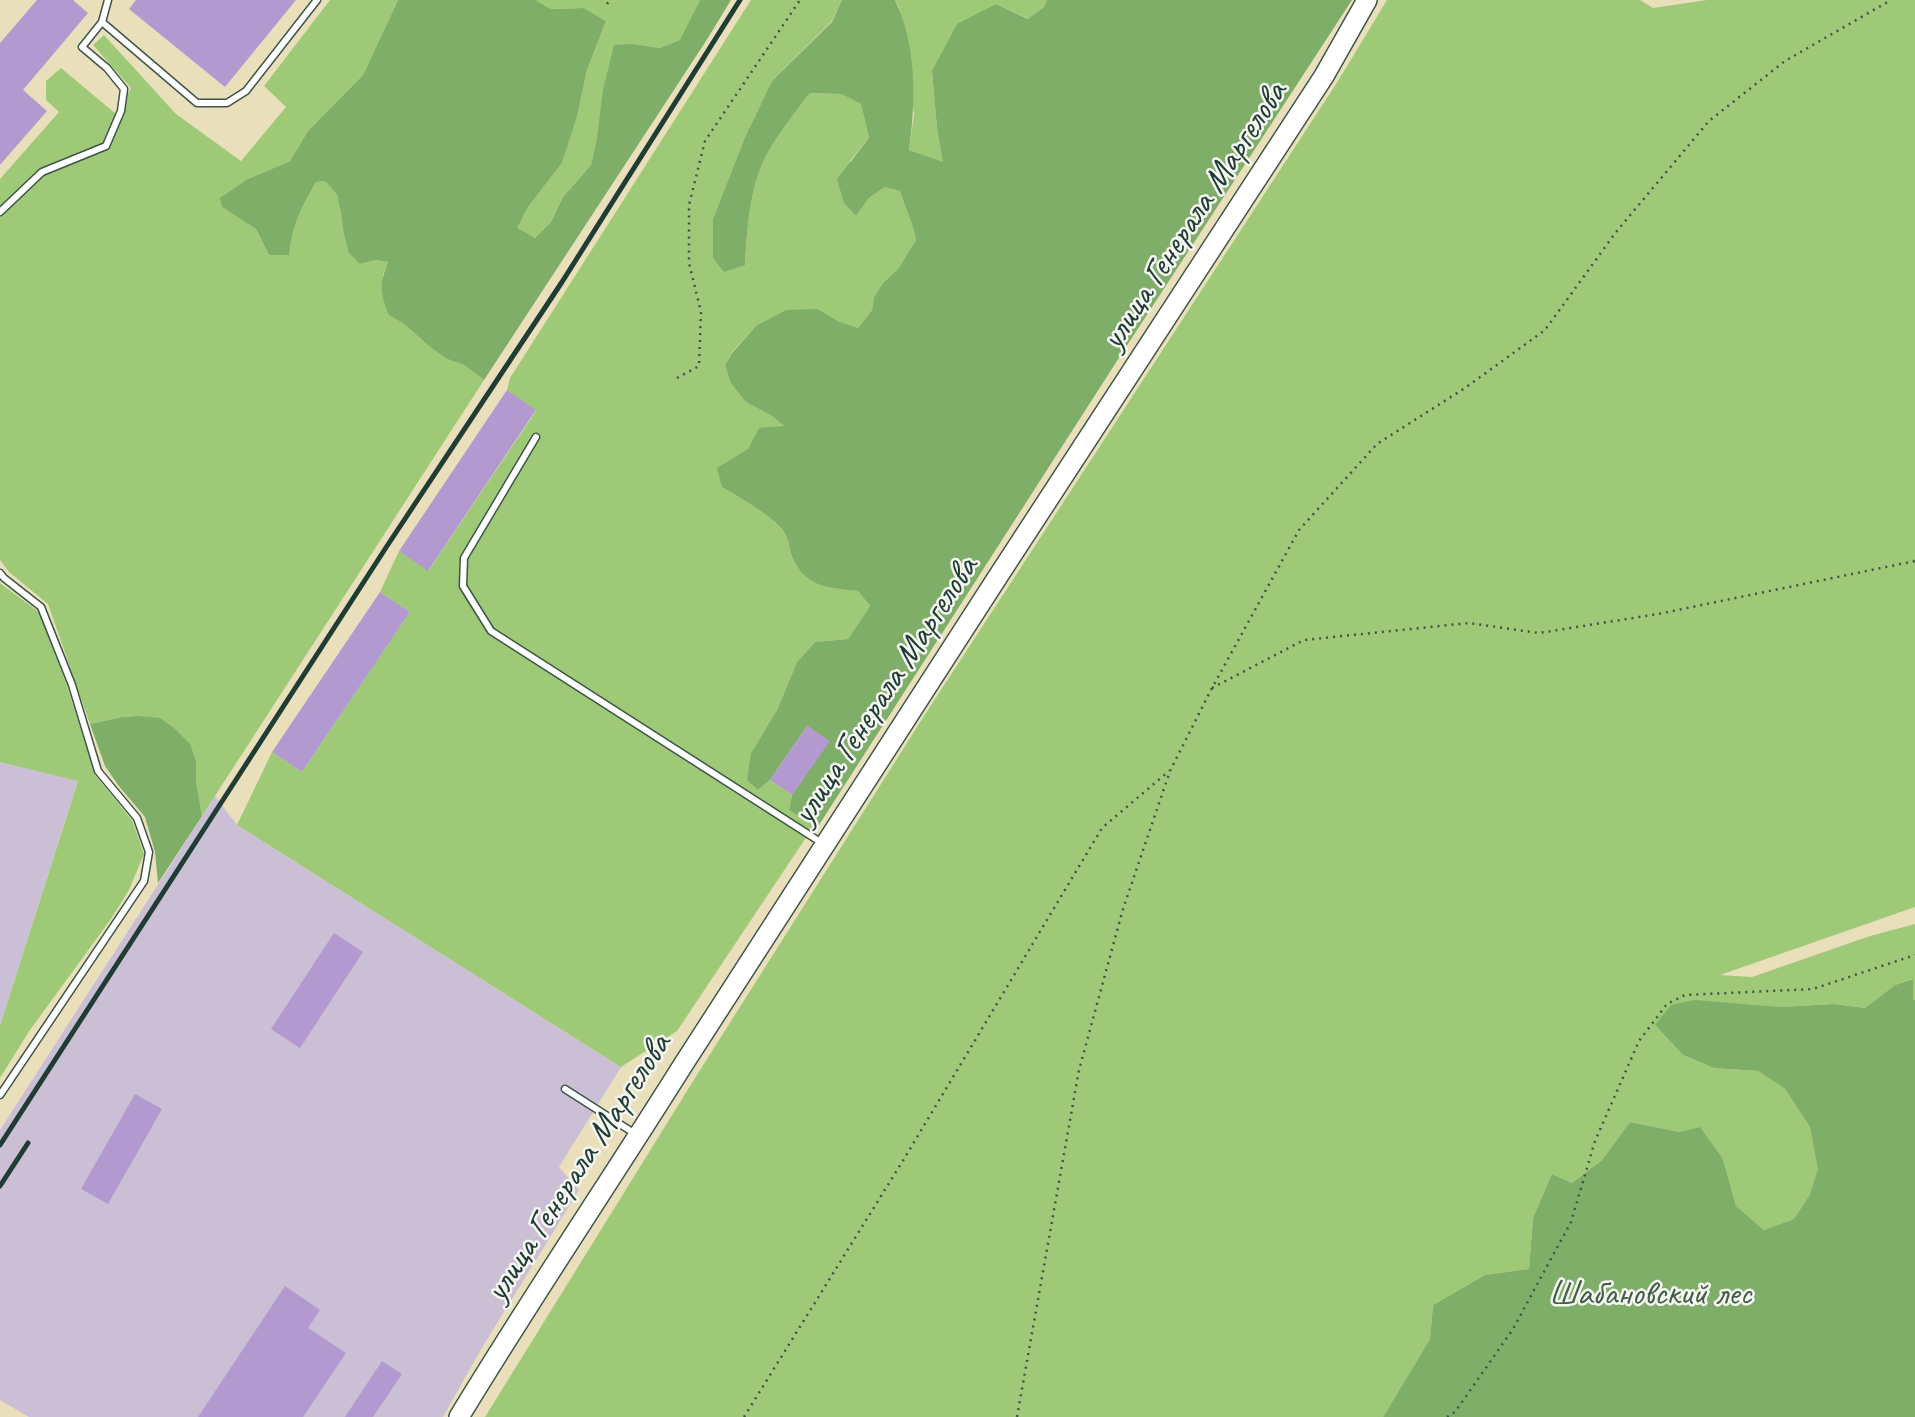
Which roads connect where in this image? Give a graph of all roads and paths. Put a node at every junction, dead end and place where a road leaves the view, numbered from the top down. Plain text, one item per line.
1 (108, 0) edge
2 (317, 0) edge
3 (800, 0) edge
4 (1367, 0) edge
5 (1891, 0) edge
6 (102, 22) junction
7 (0, 212) edge
8 (677, 379) dead end
9 (536, 437) dead end
10 (1915, 561) edge
11 (0, 573) edge
12 (1212, 688) junction
13 (1170, 771) junction
14 (824, 844) junction
15 (1915, 955) edge
16 (565, 1089) dead end
17 (0, 1095) edge
18 (638, 1136) junction
19 (459, 1417) edge
20 (744, 1417) edge
21 (1017, 1417) edge
22 (1447, 1417) edge

1 - 6 lane
2 - 6 lane
3 - 8 path
4 - 14 main road, улица Генерала Маргелова
5 - 12 path
6 - 7 lane
9 - 14 lane
10 - 12 path
11 - 17 lane
12 - 13 path
13 - 20 path
13 - 21 path
14 - 18 main road, улица Генерала Маргелова
15 - 22 path
16 - 18 lane
18 - 19 main road, улица Генерала Маргелова

